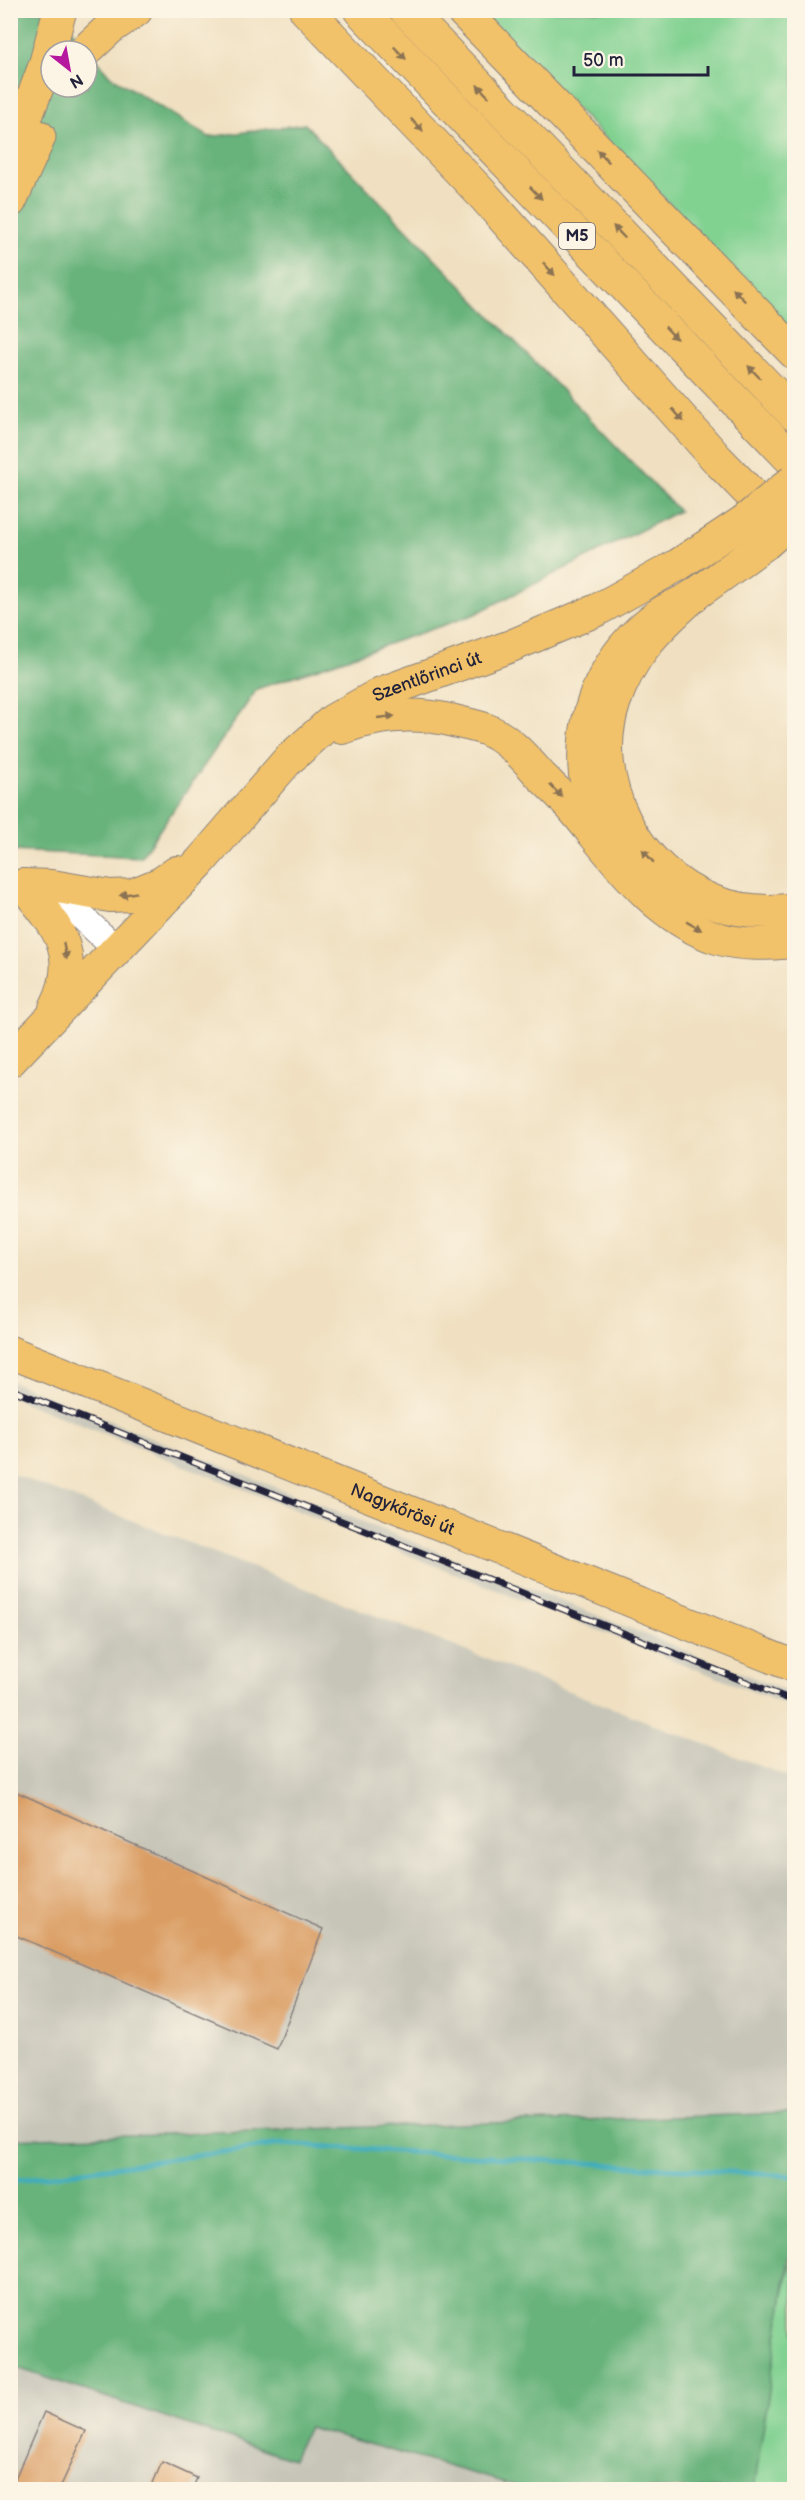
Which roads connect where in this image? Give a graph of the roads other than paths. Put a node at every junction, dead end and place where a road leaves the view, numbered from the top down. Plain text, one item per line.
1 (60, 10) edge
2 (136, 10) edge
3 (284, 10) edge
4 (306, 10) edge
5 (360, 10) edge
6 (406, 10) edge
7 (462, 10) edge
8 (98, 39) edge
9 (376, 83) junction
10 (57, 99) edge
11 (10, 159) edge
12 (10, 201) edge
13 (795, 352) edge
14 (795, 414) edge
15 (795, 462) edge
16 (795, 480) edge
17 (795, 519) edge
18 (780, 542) edge
19 (692, 597) junction
20 (310, 740) junction
21 (600, 843) junction
22 (200, 862) junction
23 (17, 884) edge
24 (795, 910) edge
25 (795, 942) edge
26 (116, 949) junction
27 (48, 1022) junction
28 (10, 1061) edge
29 (10, 1352) edge
30 (795, 1666) edge

1 - 11 highway
2 - 8 highway
3 - 9 highway
4 - 9 highway, M5
5 -> 15 highway, M5
14 -> 6 highway, M5
13 -> 7 highway
9 -> 18 highway, M5
10 - 12 highway
16 - 20 main road, Szentlőrinci út, bridge
17 - 18 main road, bridge
18 - 19 main road
19 - 21 main road
24 -> 19 highway
20 -> 21 main road
20 - 22 main road, Szentlőrinci út
21 -> 25 main road
22 -> 23 main road
22 - 26 main road, Szentlőrinci út
23 - 26 street
23 -> 27 main road
26 - 27 main road, Szentlőrinci út
27 - 28 main road, Szentlőrinci út
29 - 30 main road, Nagykőrösi út

